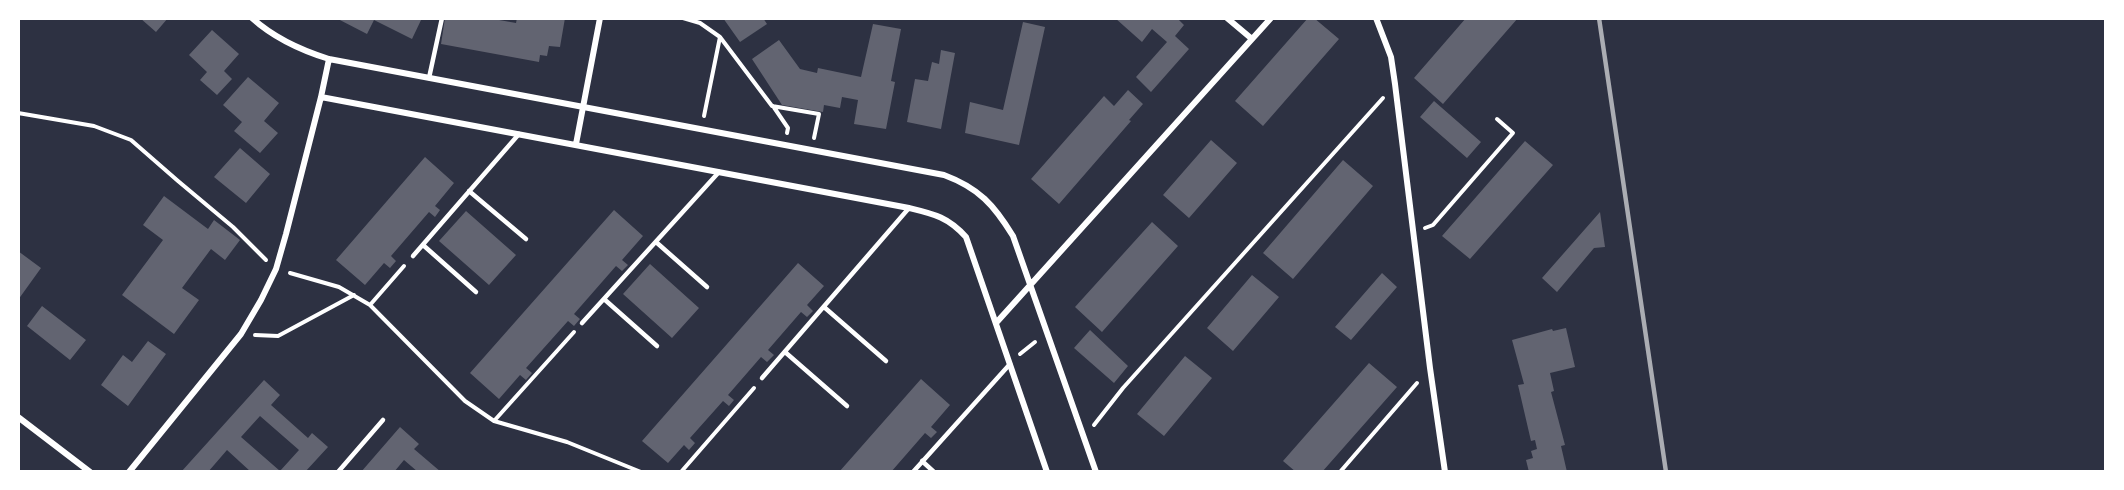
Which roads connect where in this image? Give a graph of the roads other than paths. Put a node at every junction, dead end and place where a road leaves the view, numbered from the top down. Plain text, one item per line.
1 (252, 18) edge
2 (442, 18) edge
3 (600, 18) edge
4 (1227, 18) edge
5 (1271, 18) edge
6 (1376, 18) edge
7 (1252, 39) junction
8 (329, 59) junction
9 (429, 78) junction
10 (321, 97) junction
11 (583, 107) junction
12 (519, 134) junction
13 (576, 144) junction
14 (719, 172) junction
15 (469, 191) junction
16 (909, 208) junction
17 (526, 239) dead end
18 (656, 242) junction
19 (423, 245) junction
20 (413, 256) road end
21 (1031, 285) junction
22 (707, 287) dead end
23 (476, 292) dead end
24 (604, 299) junction
25 (824, 307) junction
26 (582, 323) road end
27 (996, 323) junction
28 (657, 346) dead end
29 (785, 352) junction
30 (886, 361) dead end
31 (1010, 364) junction
32 (762, 378) road end
33 (847, 406) dead end
34 (18, 417) edge
35 (382, 420) dead end
36 (922, 461) junction
37 (90, 472) edge
38 (129, 472) edge
39 (338, 472) edge
40 (913, 472) edge
41 (934, 472) edge
42 (1047, 472) edge
43 (1096, 472) edge
44 (1445, 472) edge

1 - 8 street
2 - 9 lane
3 - 11 street
4 - 7 street
5 - 7 street
6 - 44 street
7 - 21 street
8 - 9 street
8 - 10 street
9 - 11 street
10 - 12 street
10 - 38 street
11 - 13 street
11 - 21 street
12 - 13 street
12 - 15 lane
13 - 14 street
14 - 16 street
14 - 18 lane
15 - 17 lane
15 - 19 lane
16 - 25 lane
16 - 27 street
18 - 22 lane
18 - 24 lane
19 - 20 lane
19 - 23 lane
21 - 27 street
21 - 43 street
24 - 26 lane
24 - 28 lane
25 - 29 lane
25 - 30 lane
27 - 31 street
29 - 32 lane
29 - 33 lane
31 - 36 lane
31 - 42 street
34 - 37 street
35 - 39 lane
36 - 40 lane
36 - 41 lane

